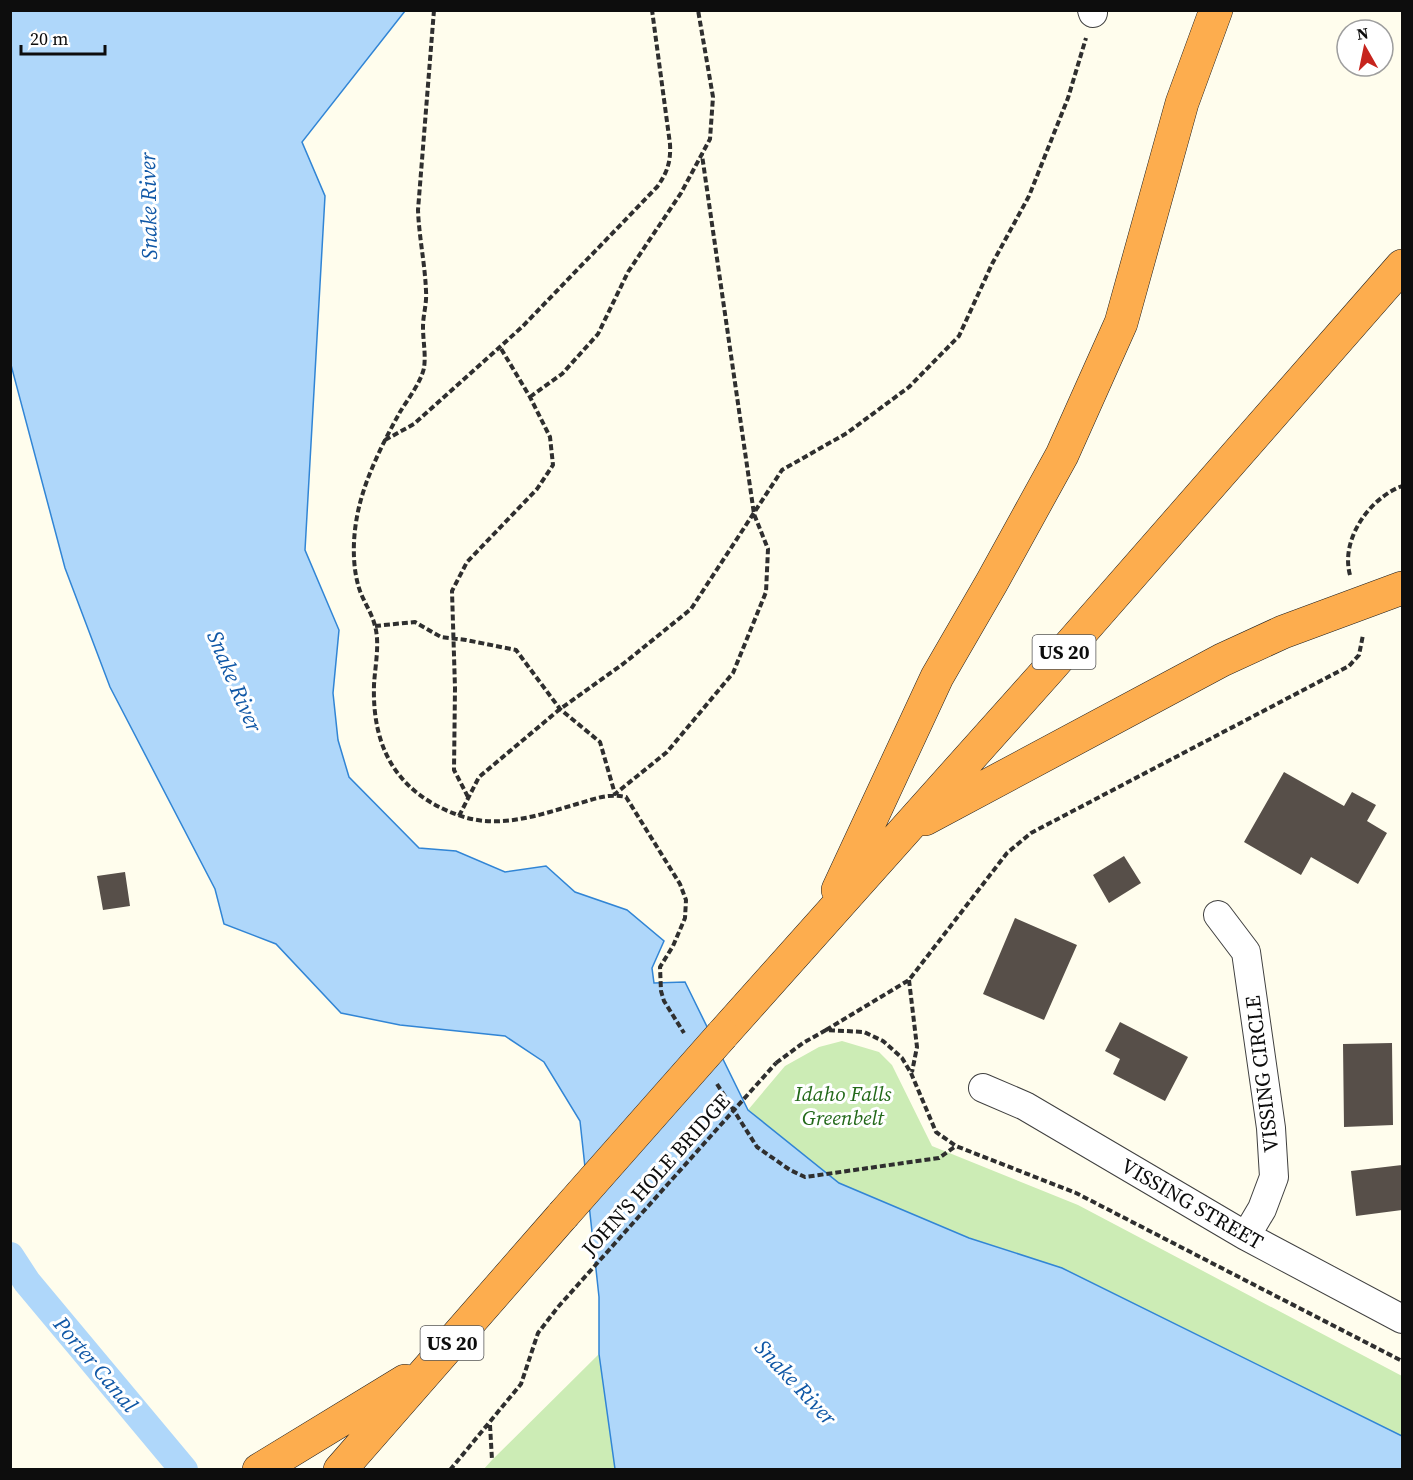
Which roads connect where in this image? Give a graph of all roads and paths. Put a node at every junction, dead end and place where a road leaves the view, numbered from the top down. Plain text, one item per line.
1 (434, 10) edge
2 (652, 10) edge
3 (698, 10) edge
4 (1216, 10) edge
5 (1093, 12) edge
6 (702, 154) junction
7 (1402, 266) edge
8 (500, 347) junction
9 (530, 397) junction
10 (385, 440) junction
11 (1402, 486) edge
12 (754, 514) junction
13 (1351, 581) dead end
14 (1402, 588) edge
15 (375, 626) junction
16 (1362, 628) dead end
17 (452, 638) junction
18 (560, 709) junction
19 (615, 794) junction
20 (469, 797) junction
21 (459, 816) junction
22 (905, 830) junction
23 (1218, 915) dead end
24 (823, 923) junction
25 (909, 980) junction
26 (826, 1030) junction
27 (688, 1040) dead end
28 (911, 1073) junction
29 (713, 1079) dead end
30 (983, 1088) dead end
31 (956, 1146) junction
32 (1246, 1236) junction
33 (1402, 1319) edge
34 (1402, 1362) edge
35 (435, 1363) junction
36 (490, 1424) junction
37 (492, 1460) dead end
38 (259, 1470) edge
39 (340, 1470) edge
40 (450, 1470) edge

1 - 10 path
2 - 8 path
3 - 6 path
4 - 24 highway
5 - 12 path
6 - 9 path
6 - 12 path
7 - 22 highway, US 20
8 - 9 path
8 - 10 path
9 - 17 path
10 - 15 path
11 - 13 path
12 - 18 path
12 - 19 path
14 - 22 highway
15 - 17 path
15 - 21 path
16 - 25 path
17 - 18 path
17 - 20 path
18 - 19 path
18 - 20 path
19 - 21 path
19 - 27 path
20 - 21 path
22 - 24 highway, US 20
23 - 32 street, VISSING CIRCLE
24 - 35 highway, US 20, bridge
25 - 26 path, JOHN'S HOLE BRIDGE
25 - 28 path
26 - 28 path
26 - 36 path, JOHN'S HOLE BRIDGE, bridge
28 - 31 path
29 - 31 path
30 - 32 street, VISSING STREET
31 - 34 path
32 - 33 street, VISSING STREET
35 - 38 highway
35 - 39 highway, US 20
36 - 37 path
36 - 40 path, JOHN'S HOLE BRIDGE

